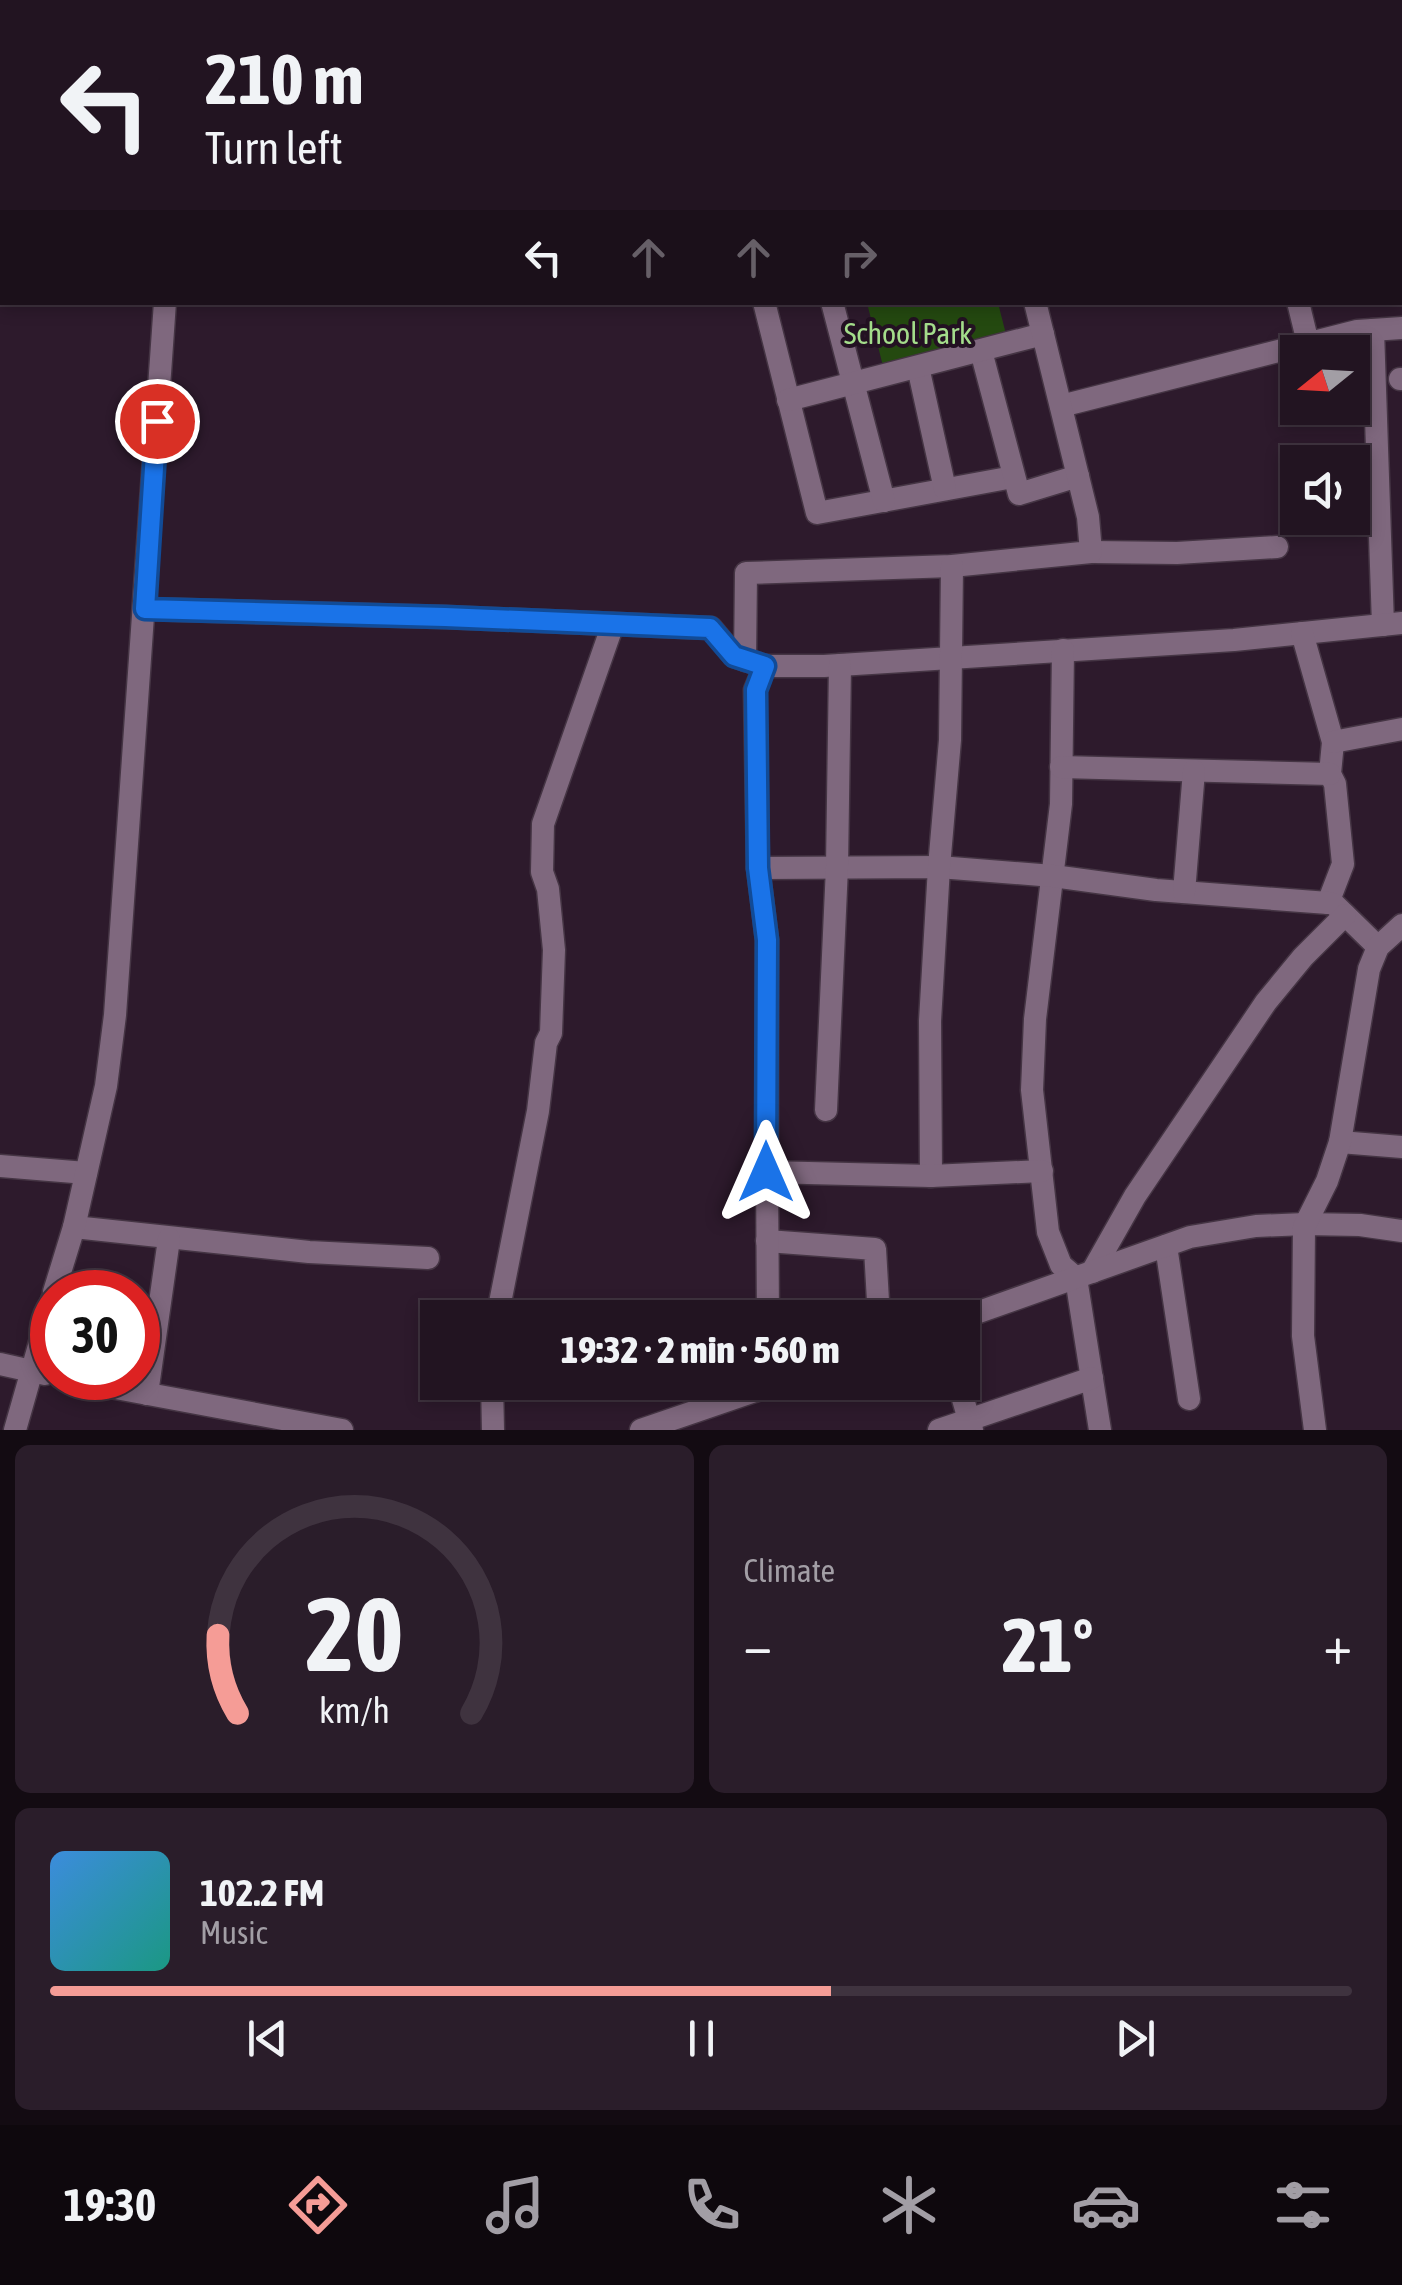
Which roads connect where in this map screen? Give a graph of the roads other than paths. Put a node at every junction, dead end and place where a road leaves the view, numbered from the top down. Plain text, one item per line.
1 (165, 305) edge
2 (765, 305) edge
3 (833, 305) edge
4 (1036, 305) edge
5 (1299, 305) edge
6 (1402, 328) edge
7 (1373, 330) junction
8 (1043, 334) junction
9 (1306, 335) edge
10 (1342, 335) edge
11 (980, 351) junction
12 (1280, 351) edge
13 (918, 367) junction
14 (854, 384) junction
15 (788, 400) junction
16 (1061, 406) junction
17 (1078, 476) junction
18 (1013, 477) junction
19 (946, 489) junction
20 (884, 501) junction
21 (1277, 547) dead end
22 (1090, 552) junction
23 (952, 566) junction
24 (145, 609) junction
25 (614, 624) junction
26 (1392, 624) edge
27 (1302, 633) junction
28 (1063, 650) junction
29 (949, 658) junction
30 (755, 663) junction
31 (840, 665) junction
32 (1402, 729) edge
33 (1334, 742) junction
34 (1061, 767) junction
35 (1194, 770) junction
36 (1330, 774) junction
37 (939, 866) junction
38 (758, 868) junction
39 (837, 868) junction
40 (1053, 876) junction
41 (1184, 892) junction
42 (1337, 909) junction
43 (1402, 924) edge
44 (1378, 947) junction
45 (826, 1110) dead end
46 (1340, 1142) junction
47 (1402, 1147) edge
48 (0, 1166) edge
49 (1042, 1171) junction
50 (766, 1172) junction
51 (86, 1173) junction
52 (930, 1176) junction
53 (1306, 1224) junction
54 (74, 1228) junction
55 (1402, 1231) edge
56 (169, 1239) junction
57 (767, 1241) junction
58 (1166, 1246) junction
59 (428, 1258) dead end
60 (61, 1270) edge
61 (1084, 1275) junction
62 (501, 1300) edge
63 (768, 1300) edge
64 (878, 1300) edge
65 (160, 1302) edge
66 (980, 1312) edge
67 (0, 1364) edge
68 (30, 1371) edge
69 (1092, 1378) junction
70 (160, 1396) edge
71 (30, 1398) edge
72 (1189, 1399) dead end
73 (493, 1400) edge
74 (728, 1400) edge
75 (963, 1400) edge
76 (971, 1425) edge
77 (331, 1429) edge
78 (15, 1430) edge
79 (494, 1430) edge
80 (641, 1430) edge
81 (939, 1430) edge
82 (1100, 1430) edge
83 (1316, 1430) edge

1 - 24 street
2 - 15 street
3 - 14 street
4 - 8 street
5 - 9 street
6 - 7 street
7 - 10 street
7 - 26 street
8 - 11 street
8 - 16 street
11 - 13 street
11 - 18 street
12 - 16 street
13 - 14 street
13 - 19 street
14 - 15 street
14 - 20 street
15 - 20 street
16 - 17 street
17 - 18 street
17 - 22 street
18 - 19 street
19 - 20 street
21 - 22 street
22 - 23 street
23 - 29 street
23 - 30 street
24 - 25 street
24 - 51 street
25 - 30 street
25 - 62 street
26 - 27 street
27 - 28 street
27 - 33 street
28 - 29 street
28 - 34 street
29 - 31 street
29 - 37 street
30 - 31 street
30 - 38 street
31 - 39 street
32 - 33 street
33 - 36 street
34 - 35 street
34 - 40 street
35 - 36 street
35 - 41 street
36 - 42 street
37 - 39 street
37 - 40 street
37 - 52 street
38 - 39 street
38 - 50 street
39 - 45 street
40 - 41 street
40 - 49 street
41 - 42 street
42 - 44 street
42 - 61 street
43 - 44 street
44 - 46 street
46 - 47 street
46 - 53 street
48 - 51 street
49 - 52 street
49 - 61 street
50 - 52 street
50 - 57 street
51 - 54 street
53 - 55 street
53 - 58 street
53 - 83 street
54 - 56 street
54 - 60 street
56 - 59 street
56 - 65 street
57 - 63 street
57 - 64 street
58 - 61 street
58 - 72 street
61 - 66 street
61 - 69 street
67 - 68 street
69 - 76 street
69 - 82 street
70 - 77 street
71 - 78 street
73 - 79 street
74 - 80 street
75 - 76 street
76 - 81 street

